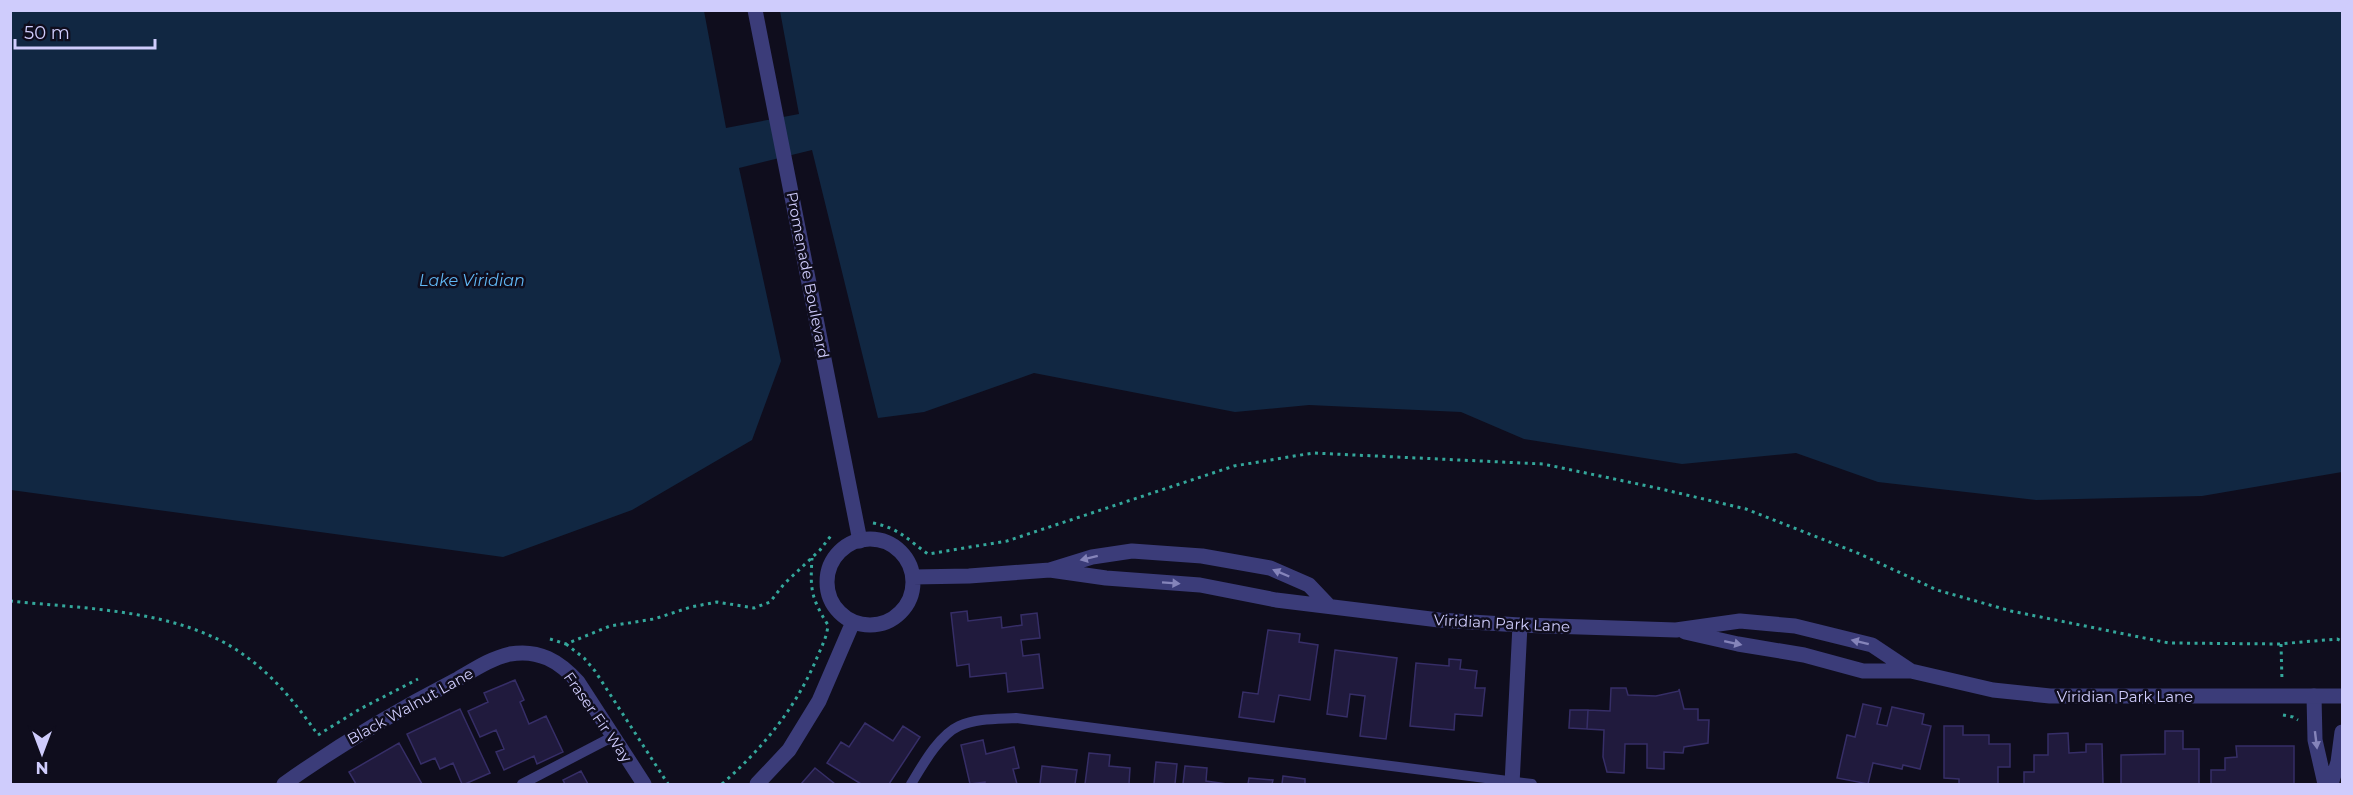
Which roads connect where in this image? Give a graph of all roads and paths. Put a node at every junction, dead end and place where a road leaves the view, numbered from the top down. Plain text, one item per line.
1 (755, 10) edge
2 (872, 523) dead end
3 (833, 533) dead end
4 (860, 541) junction
5 (812, 558) junction
6 (1050, 570) junction
7 (913, 577) junction
8 (10, 602) edge
9 (1328, 605) junction
10 (853, 622) junction
11 (1520, 625) junction
12 (1677, 630) junction
13 (542, 637) dead end
14 (2343, 641) edge
15 (567, 644) junction
16 (2281, 644) junction
17 (545, 657) joint
18 (1911, 671) junction
19 (419, 678) dead end
20 (2282, 681) dead end
21 (2314, 696) junction
22 (2343, 696) edge
23 (2343, 732) edge
24 (318, 735) junction
25 (614, 736) junction
26 (328, 753) junction
27 (1513, 783) edge
28 (284, 784) edge
29 (522, 784) edge
30 (644, 784) edge
31 (668, 784) edge
32 (722, 784) edge
33 (757, 784) edge
34 (911, 784) edge
35 (1532, 784) edge
36 (2325, 784) edge
37 (2331, 784) edge

1 - 4 street, Promenade Boulevard
2 - 16 path
3 - 5 path
4 - 7 street
4 - 10 street
5 - 15 path
5 - 32 path
6 - 7 street, Viridian Park Lane
6 -> 9 street, Viridian Park Lane
9 -> 6 street, Viridian Park Lane
7 - 10 street
8 - 24 path
9 - 11 street, Viridian Park Lane
10 - 33 street
11 - 12 street, Viridian Park Lane
11 - 27 street
12 -> 18 street, Viridian Park Lane
18 -> 12 street, Viridian Park Lane
13 - 15 path
14 - 16 path
15 - 31 path
16 - 20 path
17 - 25 street, Fraser Fir Way
17 - 26 street, Black Walnut Lane
18 - 21 street, Viridian Park Lane
19 - 24 path
21 - 22 street, Viridian Park Lane
21 -> 36 street
23 - 37 street
24 - 26 path
25 - 29 lane
25 - 30 street, Fraser Fir Way
26 - 28 street, Black Walnut Lane
27 - 34 lane
27 - 35 lane

